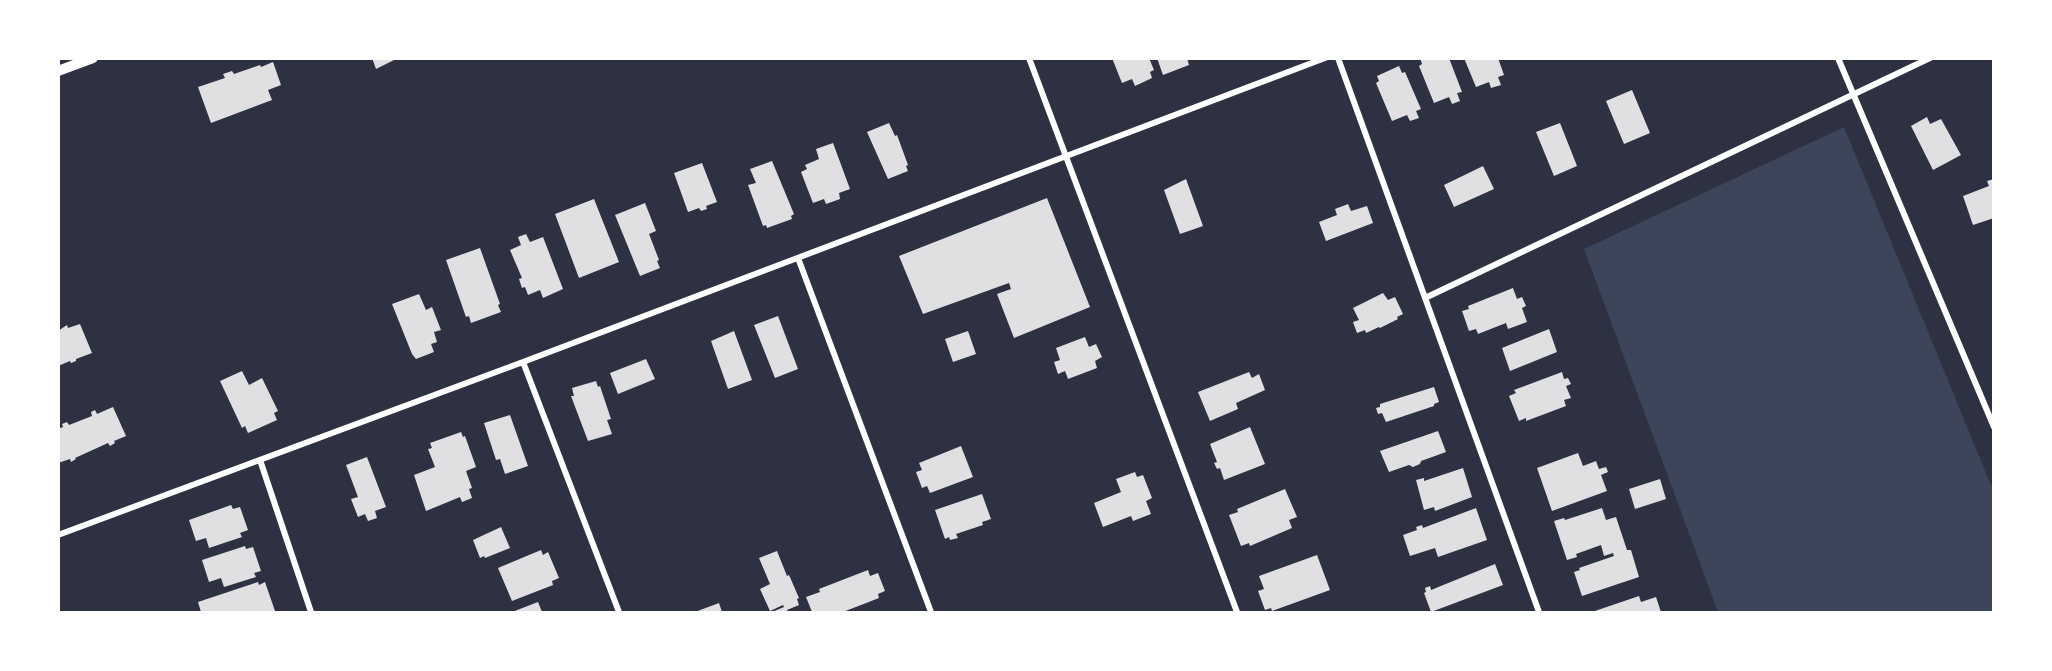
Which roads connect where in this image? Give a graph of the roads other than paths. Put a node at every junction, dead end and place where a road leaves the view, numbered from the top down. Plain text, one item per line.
1 (93, 58) edge
2 (1029, 58) edge
3 (1325, 58) edge
4 (1338, 58) edge
5 (1838, 58) edge
6 (1930, 58) edge
7 (58, 71) edge
8 (1853, 95) junction
9 (1066, 157) junction
10 (798, 258) junction
11 (1425, 298) junction
12 (523, 362) junction
13 (1994, 427) edge
14 (260, 460) junction
15 (58, 535) edge
16 (311, 612) edge
17 (619, 612) edge
18 (931, 612) edge
19 (1237, 612) edge
20 (1539, 612) edge

1 - 7 street
2 - 9 street
3 - 9 street
4 - 11 street
5 - 8 street
6 - 8 street
8 - 11 street
8 - 13 street
9 - 10 street
9 - 19 street
10 - 12 street
10 - 18 street
11 - 20 street
12 - 14 street
12 - 17 street
14 - 15 street
14 - 16 street

